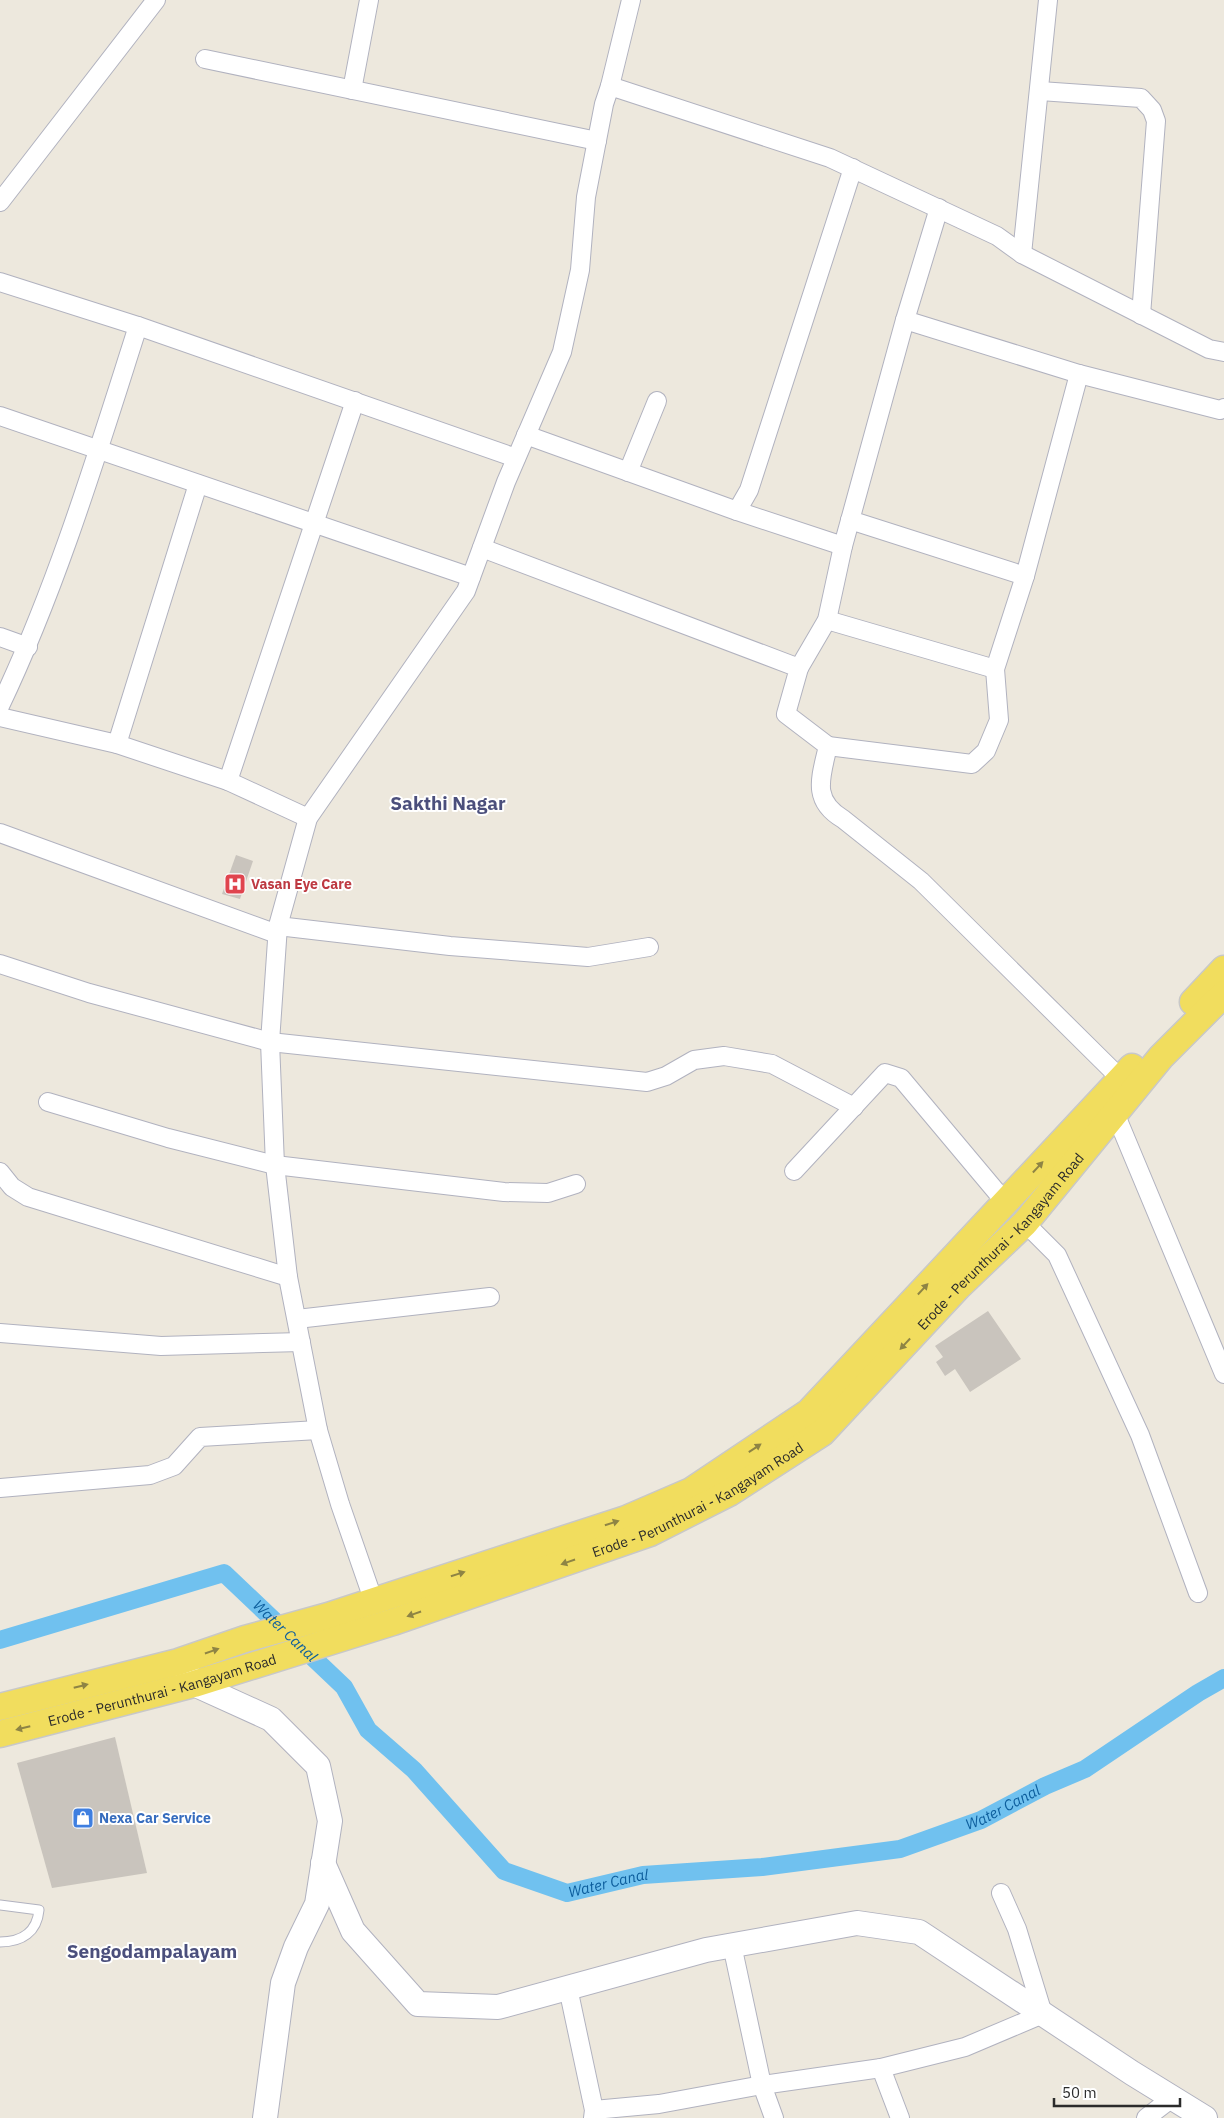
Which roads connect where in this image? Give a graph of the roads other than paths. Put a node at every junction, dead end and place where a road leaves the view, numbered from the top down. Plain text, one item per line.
1 (156, 0) edge
2 (369, 0) edge
3 (631, 0) edge
4 (1048, 0) edge
5 (205, 59) dead end
6 (610, 86) junction
7 (352, 90) junction
8 (1040, 91) junction
9 (597, 141) junction
10 (853, 168) junction
11 (0, 202) edge
12 (939, 208) junction
13 (1022, 254) junction
14 (0, 282) edge
15 (1141, 314) junction
16 (905, 320) junction
17 (138, 326) junction
18 (1224, 352) edge
19 (1079, 374) junction
20 (657, 401) dead end
21 (355, 402) junction
22 (1224, 408) edge
23 (0, 416) edge
24 (526, 436) junction
25 (99, 450) junction
26 (516, 458) junction
27 (628, 472) junction
28 (198, 484) junction
29 (737, 511) junction
30 (850, 520) junction
31 (315, 524) junction
32 (843, 546) junction
33 (482, 548) junction
34 (1025, 576) junction
35 (471, 577) junction
36 (827, 620) junction
37 (0, 637) edge
38 (28, 646) junction
39 (800, 668) junction
40 (995, 669) junction
41 (0, 706) edge
42 (0, 717) edge
43 (117, 744) junction
44 (828, 746) junction
45 (228, 781) junction
46 (308, 818) junction
47 (0, 833) edge
48 (278, 930) junction
49 (649, 947) dead end
50 (0, 964) edge
51 (1224, 969) edge
52 (1224, 994) edge
53 (270, 1042) junction
54 (1121, 1079) junction
55 (48, 1102) dead end
56 (854, 1107) junction
57 (1115, 1113) junction
58 (275, 1165) junction
59 (794, 1170) dead end
60 (0, 1172) edge
61 (576, 1184) dead end
62 (1005, 1202) junction
63 (1025, 1223) junction
64 (288, 1277) junction
65 (490, 1297) dead end
66 (296, 1319) junction
67 (0, 1333) edge
68 (301, 1342) junction
69 (1224, 1374) edge
70 (318, 1430) junction
71 (792, 1438) junction
72 (0, 1488) edge
73 (1198, 1594) dead end
74 (374, 1602) junction
75 (334, 1627) junction
76 (178, 1662) junction
77 (194, 1684) junction
78 (0, 1707) edge
79 (0, 1734) edge
80 (323, 1863) junction
81 (1001, 1893) dead end
82 (0, 1905) edge
83 (0, 1942) edge
84 (732, 1945) junction
85 (568, 1988) junction
86 (1043, 2014) junction
87 (881, 2068) junction
88 (762, 2085) junction
89 (1172, 2098) junction
90 (593, 2114) edge
91 (265, 2118) edge
92 (774, 2118) edge
93 (900, 2118) edge
94 (1146, 2118) edge
95 (1205, 2118) edge

1 - 11 street
2 - 7 street
3 - 6 street
4 - 8 street
5 - 7 street
6 - 9 street
6 - 10 street
7 - 9 street
8 - 13 street
8 - 15 street
9 - 24 street
10 - 12 street
10 - 29 street
12 - 13 street
12 - 16 street
13 - 15 street
14 - 17 street
15 - 18 street
16 - 19 street
16 - 30 street
17 - 21 street
17 - 25 street
19 - 22 street
19 - 34 street
20 - 27 street
21 - 26 street
21 - 31 street
23 - 25 street
24 - 26 street
24 - 27 street
25 - 28 street
25 - 38 street
26 - 33 street
27 - 29 street
28 - 31 street
28 - 43 street
29 - 32 street
30 - 32 street
30 - 34 street
31 - 35 street
31 - 45 street
32 - 36 street
33 - 35 street
33 - 39 street
34 - 40 street
35 - 46 street
36 - 39 street
36 - 40 street
37 - 38 street
38 - 41 street
39 - 44 street
40 - 44 street
42 - 43 street
43 - 45 street
44 - 54 street
45 - 46 street
46 - 48 street
47 - 48 street
48 - 49 street
48 - 53 street
50 - 53 street
51 - 54 main road, Erode - Perunthurai - Kangayam Road
52 - 57 main road, Erode - Perunthurai - Kangayam Road
53 - 56 street
53 - 58 street
62 -> 54 main road, Erode - Perunthurai - Kangayam Road
55 - 58 street
56 - 59 street
56 - 62 street
57 - 63 main road, Erode - Perunthurai - Kangayam Road
57 - 69 street
58 - 61 street
58 - 64 street
60 - 64 street
71 -> 62 main road, Erode - Perunthurai - Kangayam Road
63 -> 71 main road, Erode - Perunthurai - Kangayam Road
63 - 73 street
64 - 66 street
65 - 66 street
66 - 68 street
67 - 68 street
68 - 70 street
70 - 72 street
70 - 74 street
74 -> 71 main road, Erode - Perunthurai - Kangayam Road
71 -> 75 main road, Erode - Perunthurai - Kangayam Road
74 - 75 main road, Erode - Perunthurai - Kangayam Road
76 -> 75 main road, Erode - Perunthurai - Kangayam Road
75 - 77 main road, Erode - Perunthurai - Kangayam Road
76 - 77 street
78 -> 76 main road, Erode - Perunthurai - Kangayam Road
77 -> 79 main road, Erode - Perunthurai - Kangayam Road
77 - 80 street
80 - 85 street
80 - 91 street
81 - 86 street
82 - 83 lane
84 - 85 street
84 - 86 street
84 - 88 street
85 - 90 street
86 - 87 street
86 - 89 street
87 - 88 street
87 - 93 street
88 - 90 street
88 - 92 street
89 - 94 street
89 - 95 street

